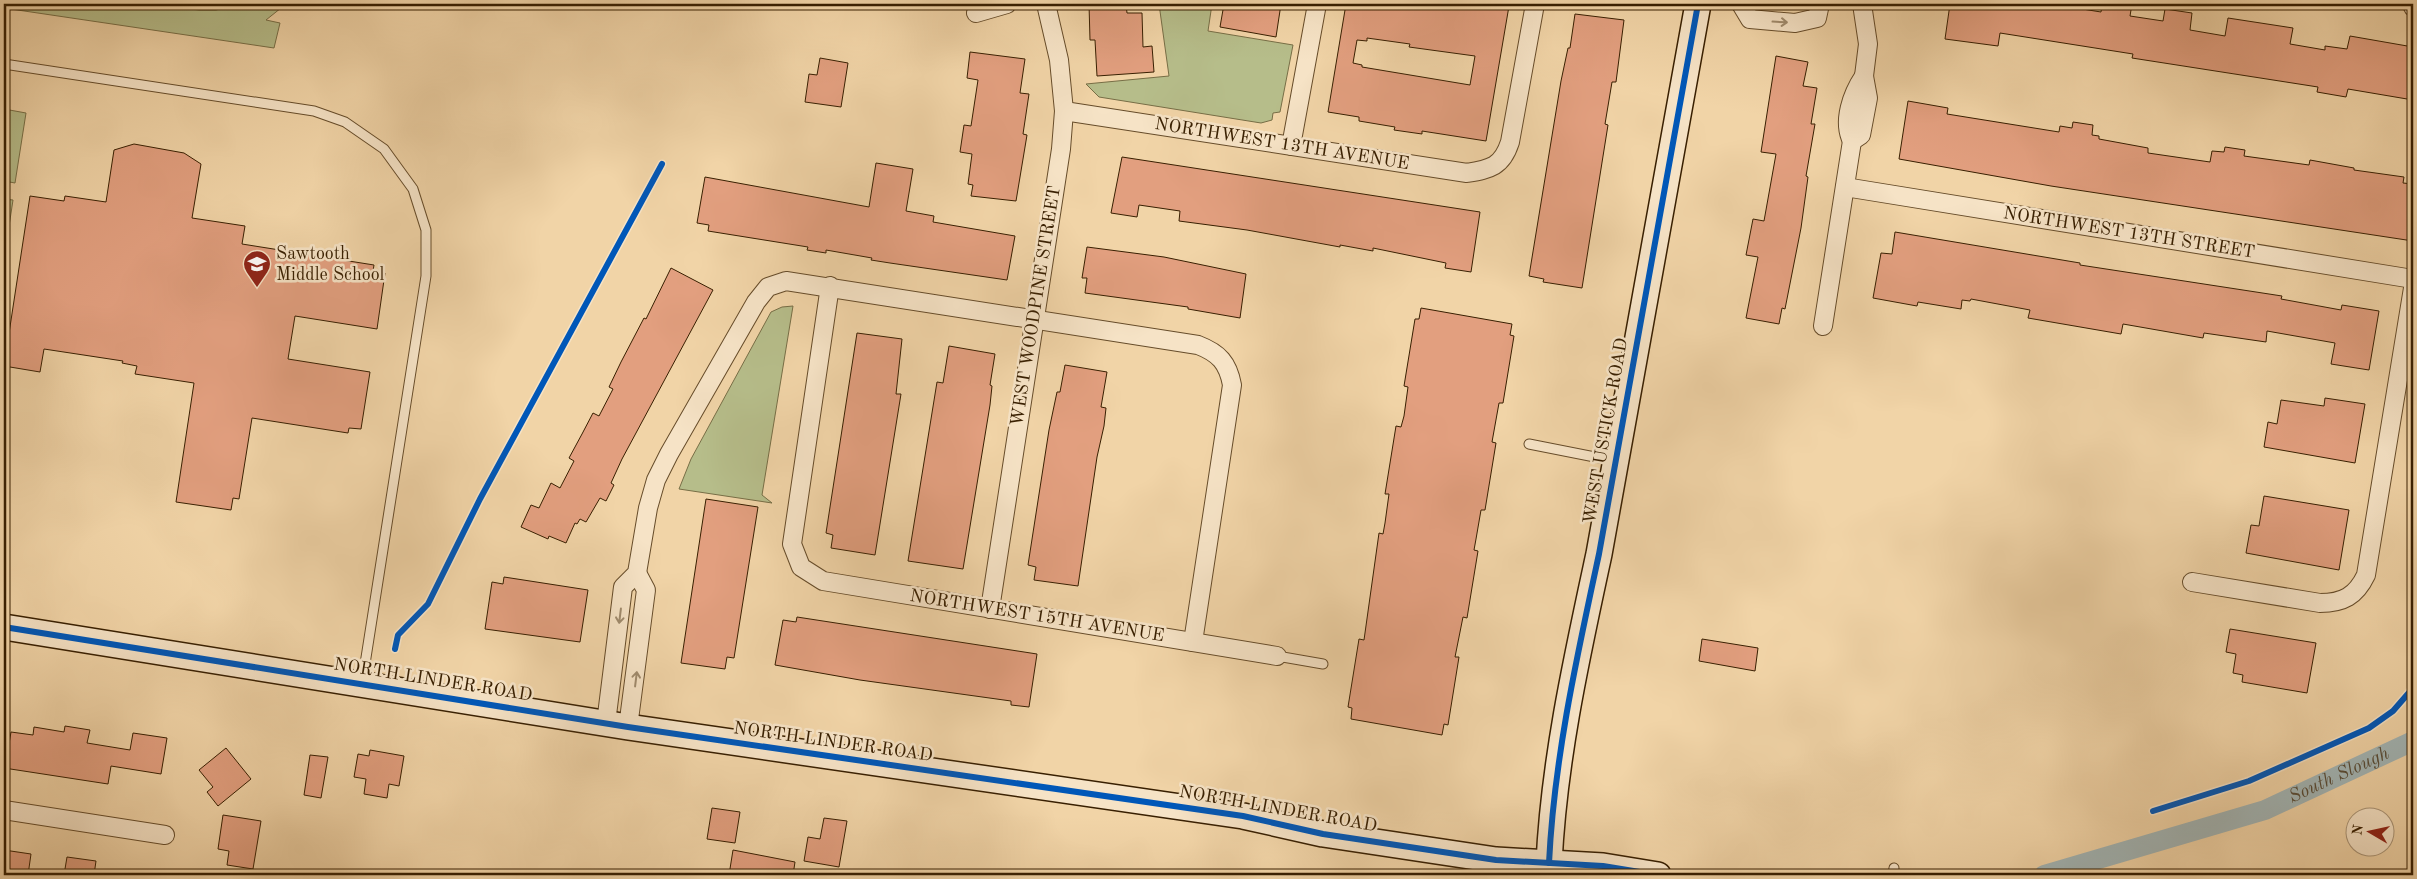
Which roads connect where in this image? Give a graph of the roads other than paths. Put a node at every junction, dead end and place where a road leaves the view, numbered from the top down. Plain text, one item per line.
1 (1007, 4) edge
2 (1046, 4) edge
3 (1317, 4) edge
4 (1535, 4) edge
5 (1698, 4) edge
6 (1741, 4) edge
7 (1820, 4) edge
8 (1862, 4) edge
9 (976, 13) dead end
10 (4, 64) edge
11 (1064, 111) junction
12 (1292, 146) junction
13 (1845, 187) junction
14 (2413, 279) edge
15 (830, 286) junction
16 (2413, 288) edge
17 (1034, 319) junction
18 (1823, 326) dead end
19 (1529, 444) dead end
20 (1615, 461) junction
21 (2192, 582) dead end
22 (990, 608) junction
23 (4, 627) edge
24 (1193, 642) junction
25 (1277, 656) joint
26 (1323, 664) dead end
27 (362, 683) junction
28 (617, 725) junction
29 (4, 810) edge
30 (165, 836) dead end
31 (1549, 863) junction
32 (1658, 875) edge

1 - 9 street
2 - 11 street, WEST WOODPINE STREET
3 - 12 street
4 - 12 street, NORTHWEST 13TH AVENUE
5 - 20 main road, WEST USTICK ROAD
6 -> 7 street
8 - 13 street
10 - 27 lane
11 - 12 street, NORTHWEST 13TH AVENUE
11 - 17 street, WEST WOODPINE STREET
13 - 14 street, NORTHWEST 13TH STREET
13 - 18 street
15 - 17 street
15 - 22 street, NORTHWEST 15TH AVENUE
15 - 28 street
16 - 21 street
17 - 22 street, WEST WOODPINE STREET
17 - 24 street
19 - 20 lane
20 - 31 main road, WEST USTICK ROAD
22 - 24 street, NORTHWEST 15TH AVENUE
23 - 27 main road, NORTH LINDER ROAD
24 - 25 street, NORTHWEST 15TH AVENUE
25 - 26 lane
27 - 28 main road, NORTH LINDER ROAD
28 - 31 main road, NORTH LINDER ROAD
29 - 30 street
31 - 32 main road, NORTH LINDER ROAD

